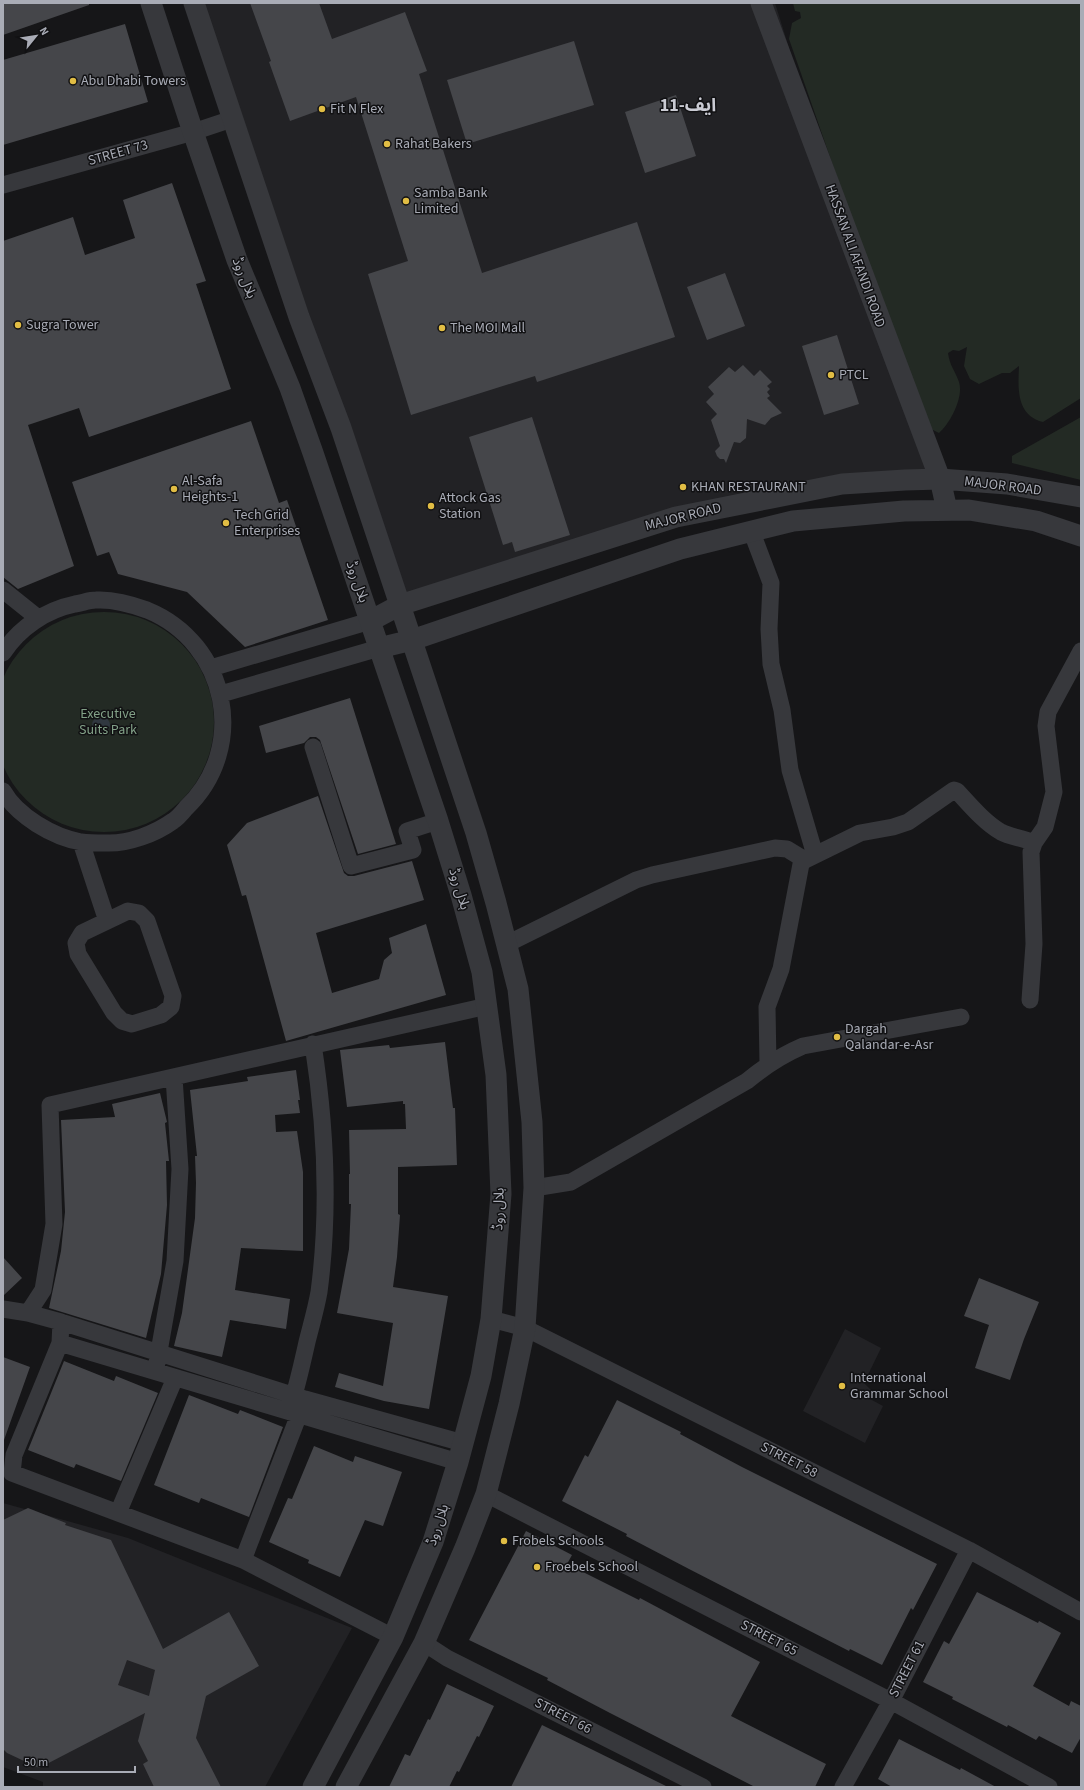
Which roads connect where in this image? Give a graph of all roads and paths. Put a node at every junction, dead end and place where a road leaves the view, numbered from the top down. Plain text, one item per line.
1 (151, 3) edge
2 (194, 3) edge
3 (761, 3) edge
4 (232, 119) junction
5 (193, 132) junction
6 (3, 185) edge
7 (940, 479) junction
8 (1081, 497) edge
9 (946, 510) junction
10 (751, 530) junction
11 (1081, 536) edge
12 (3, 590) edge
13 (400, 605) junction
14 (38, 618) junction
15 (370, 621) junction
16 (412, 640) junction
17 (380, 648) junction
18 (1081, 651) edge
19 (3, 653) edge
20 (211, 668) junction
21 (221, 694) junction
22 (312, 747) dead end
23 (3, 791) edge
24 (438, 820) junction
25 (81, 842) junction
26 (1034, 843) junction
27 (810, 857) junction
28 (106, 921) junction
29 (507, 944) junction
30 (1030, 1000) dead end
31 (487, 1006) junction
32 (961, 1017) dead end
33 (313, 1044) junction
34 (768, 1064) junction
35 (174, 1077) junction
36 (534, 1188) junction
37 (3, 1309) edge
38 (28, 1313) junction
39 (491, 1319) junction
40 (61, 1322) junction
41 (525, 1328) junction
42 (60, 1343) junction
43 (159, 1352) junction
44 (155, 1372) junction
45 (175, 1378) junction
46 (299, 1403) junction
47 (460, 1453) junction
48 (486, 1494) junction
49 (118, 1513) junction
50 (968, 1550) junction
51 (243, 1560) junction
52 (1081, 1612) edge
53 (393, 1637) junction
54 (424, 1643) junction
55 (891, 1701) junction
56 (313, 1787) edge
57 (346, 1787) edge
58 (703, 1787) edge
59 (843, 1787) edge
60 (1049, 1787) edge

1 - 5 street, ہلال روڈ
2 - 4 street
3 - 7 street, HASSAN ALI AFANDI ROAD
4 - 5 street, STREET 73
4 - 13 street
5 - 6 street, STREET 73
5 - 15 street, ہلال روڈ
7 - 8 street, MAJOR ROAD
7 - 9 street, HASSAN ALI AFANDI ROAD
7 - 13 street, MAJOR ROAD
9 - 10 street, MAJOR ROAD
9 - 11 street, MAJOR ROAD
10 - 16 street, MAJOR ROAD
10 - 27 street
12 - 14 street
13 - 15 street, MAJOR ROAD
13 - 16 street
14 - 19 street
14 - 20 street
15 - 17 street, ہلال روڈ
15 - 20 street
16 - 17 street, MAJOR ROAD
16 - 29 street
17 - 21 street
17 - 24 street, ہلال روڈ
18 - 26 street
20 - 21 street
21 - 25 street
22 - 24 street
23 - 25 street
24 - 31 street, ہلال روڈ
25 - 28 street
26 - 27 street
26 - 30 street
27 - 29 street
27 - 34 street
28 - 28 street
29 - 36 street
31 - 33 street
31 - 39 street, ہلال روڈ
32 - 34 street
33 - 35 street
33 - 46 street
34 - 36 street
35 - 38 street
35 - 43 street
36 - 41 street
37 - 38 street
38 - 40 street
39 - 41 street, STREET 58
39 - 47 street, ہلال روڈ
40 - 42 street
40 - 43 street
41 - 48 street
41 - 50 street, STREET 58
42 - 44 street
42 - 49 street
43 - 44 street
43 - 46 street
44 - 45 street
45 - 46 street
45 - 49 street
46 - 47 street
46 - 51 street
47 - 53 street, ہلال روڈ
48 - 54 street
48 - 55 street, STREET 65
49 - 51 street
50 - 52 street, STREET 58
50 - 55 street, STREET 61
51 - 53 street
53 - 56 street, ہلال روڈ
54 - 57 street
54 - 58 street, STREET 66
55 - 59 street, STREET 61
55 - 60 street, STREET 65

